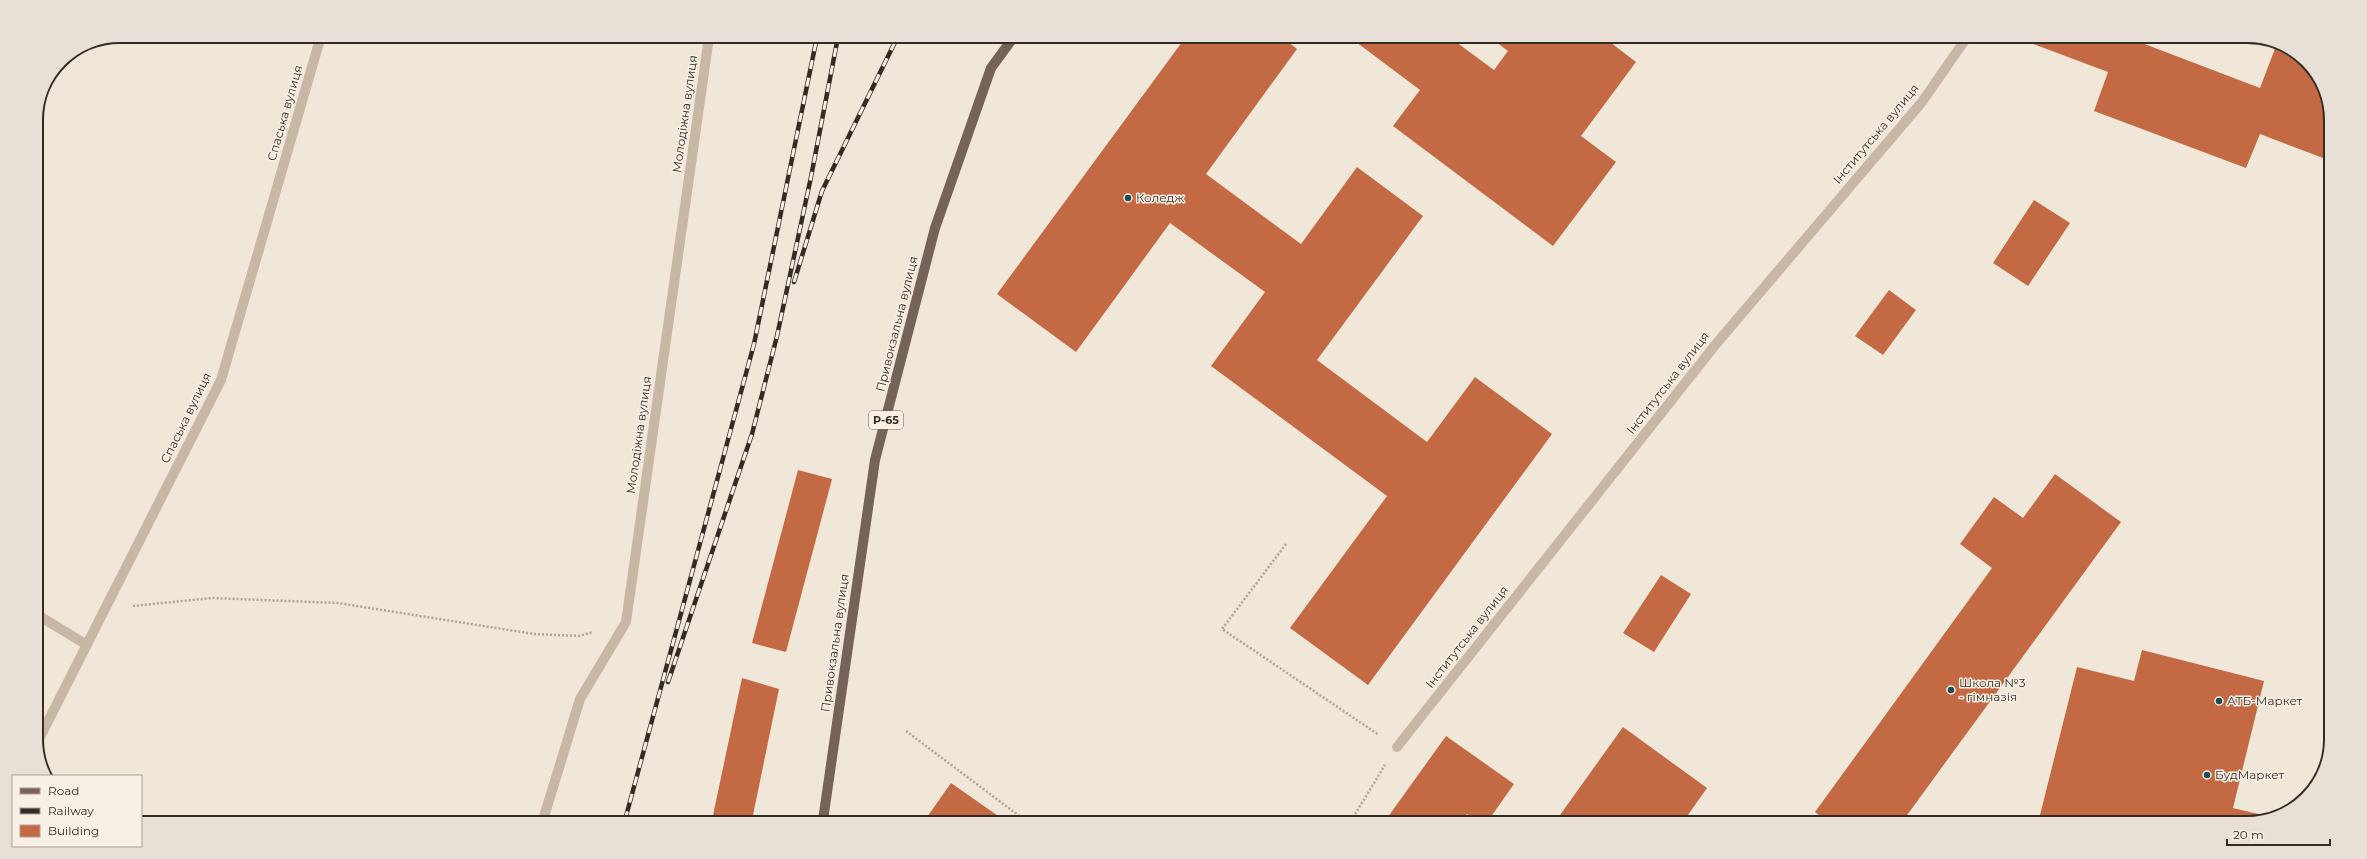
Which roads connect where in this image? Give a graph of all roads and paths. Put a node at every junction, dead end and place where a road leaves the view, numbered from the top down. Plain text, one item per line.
1 (319, 43) edge
2 (708, 43) edge
3 (1009, 43) edge
4 (1963, 43) edge
5 (1286, 544) dead end
6 (105, 609) junction
7 (43, 618) edge
8 (626, 622) junction
9 (87, 645) junction
10 (43, 731) edge
11 (906, 731) dead end
12 (1397, 747) junction
13 (544, 816) edge
14 (824, 816) edge
15 (1021, 816) edge
16 (1354, 816) edge

1 - 6 street, Спаська вулиця
2 - 8 street, Молодіжна вулиця
3 - 14 main road, Привокзальна вулиця / Р-65
4 - 12 street, Інститутська вулиця
5 - 12 path
6 - 8 path
6 - 9 street, Спаська вулиця
7 - 9 street
8 - 13 street, Молодіжна вулиця
9 - 10 street, Спаська вулиця
11 - 15 path
12 - 16 path

